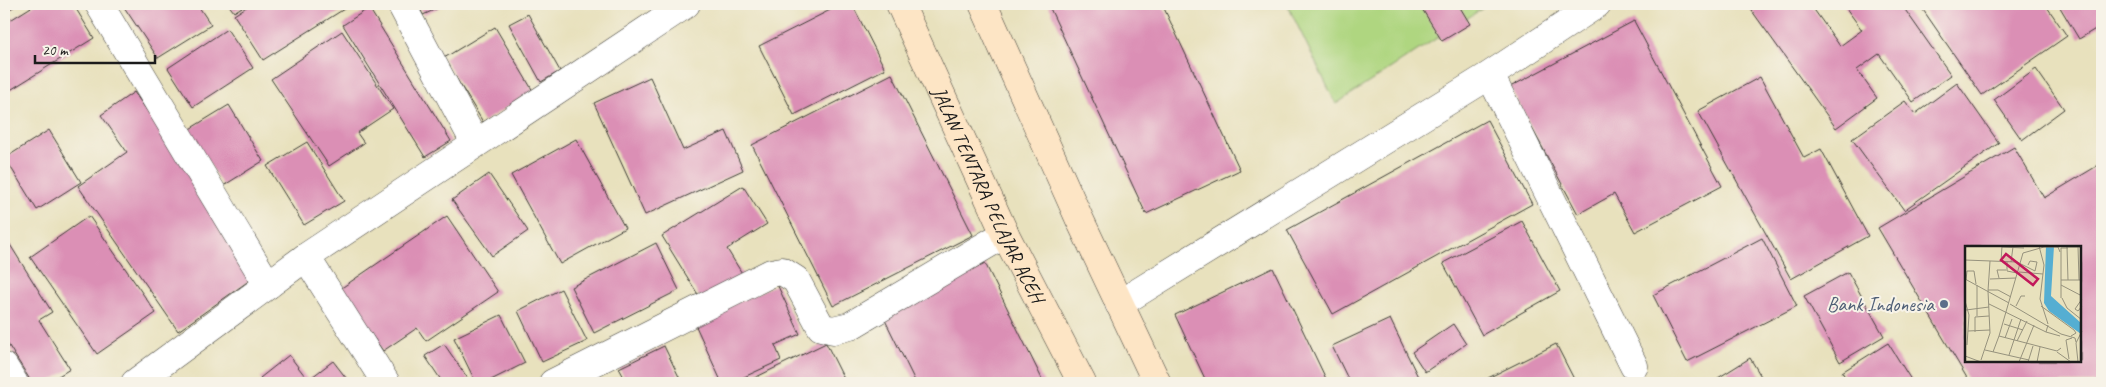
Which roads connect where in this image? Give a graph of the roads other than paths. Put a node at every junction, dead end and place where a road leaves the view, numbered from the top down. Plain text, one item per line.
1 (100, 4) edge
2 (401, 4) edge
3 (686, 4) edge
4 (900, 4) edge
5 (983, 4) edge
6 (1598, 4) edge
7 (1490, 75) junction
8 (475, 143) junction
9 (1005, 234) junction
10 (306, 257) junction
11 (268, 285) junction
12 (1119, 304) junction
13 (1634, 366) dead end
14 (4, 367) edge
15 (14, 383) edge
16 (135, 383) edge
17 (386, 383) edge
18 (553, 383) edge
19 (1082, 383) edge
20 (1157, 383) edge

1 - 11 street
2 - 8 street
3 - 8 street
4 - 9 main road, JALAN TENTARA PELAJAR ACEH
5 - 12 main road
6 - 7 street
7 - 12 street
7 - 13 street
8 - 10 street
9 - 18 street
9 - 19 main road, JALAN TENTARA PELAJAR ACEH
10 - 11 street
10 - 17 street
11 - 16 street
12 - 20 main road
14 - 15 street

